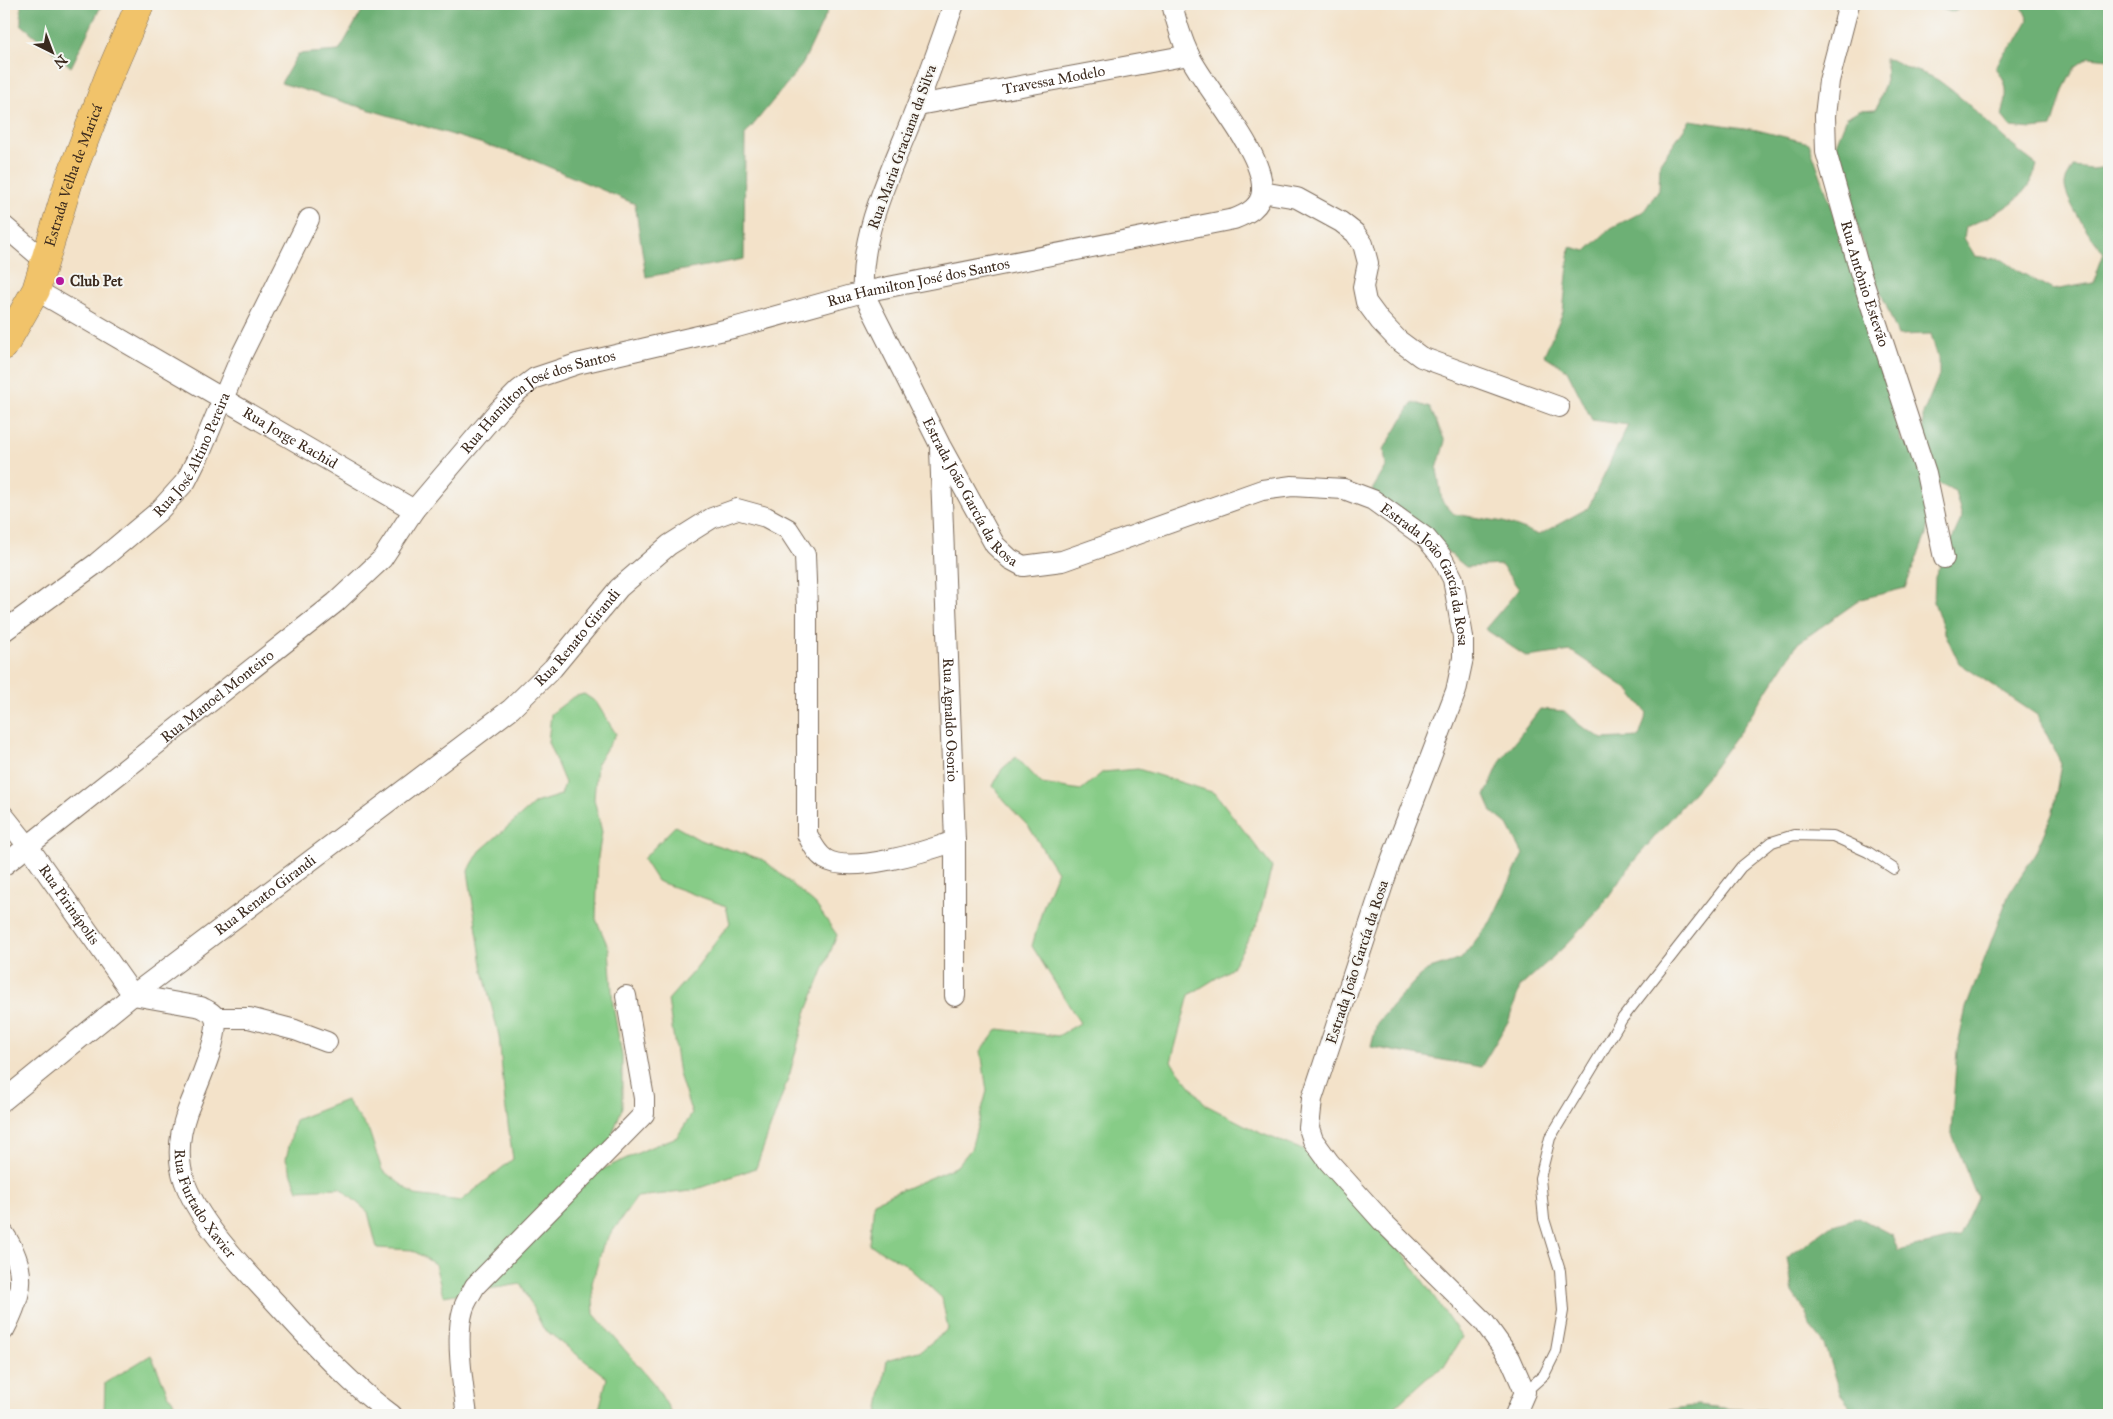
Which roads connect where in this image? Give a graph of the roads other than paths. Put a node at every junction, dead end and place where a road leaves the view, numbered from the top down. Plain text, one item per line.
1 (140, 4) edge
2 (954, 4) edge
3 (1172, 4) edge
4 (1846, 4) edge
5 (1189, 55) junction
6 (918, 105) junction
7 (1262, 192) junction
8 (309, 219) dead end
9 (4, 226) edge
10 (45, 261) junction
11 (36, 290) junction
12 (862, 292) junction
13 (4, 346) edge
14 (222, 399) junction
15 (1559, 407) dead end
16 (940, 445) junction
17 (414, 510) junction
18 (1944, 558) dead end
19 (4, 631) edge
20 (4, 816) edge
21 (955, 841) junction
22 (28, 846) junction
23 (4, 864) edge
24 (1894, 869) dead end
25 (133, 995) junction
26 (626, 996) dead end
27 (955, 996) dead end
28 (215, 1018) junction
29 (328, 1042) dead end
30 (4, 1100) edge
31 (4, 1234) edge
32 (4, 1330) edge
33 (1525, 1392) junction
34 (392, 1415) edge
35 (467, 1415) edge
36 (1516, 1415) edge

1 - 10 main road, Estrada Velha de Maricá
2 - 6 street, Rua Maria Graciana da Silva
3 - 5 street
4 - 18 street, Rua Antônio Estevão
5 - 6 street, Travessa Modelo
5 - 7 street
6 - 12 street, Rua Maria Graciana da Silva
7 - 12 street, Rua Hamilton José dos Santos
7 - 15 street
8 - 14 street, Rua José Altino Pereira
9 - 10 street
10 - 11 main road, Estrada Velha de Maricá
11 - 13 main road, Estrada Velha de Maricá
11 - 14 street, Rua Jorge Rachid
12 - 16 street, Estrada João García da Rosa
12 - 17 street, Rua Hamilton José dos Santos
14 - 17 street, Rua Jorge Rachid
14 - 19 street, Rua José Altino Pereira
16 - 21 street, Rua Agnaldo Osorio
16 - 33 street, Estrada João García da Rosa
17 - 22 street, Rua Manoel Monteiro
20 - 22 street, Rua Pirinápolis
21 - 25 street, Rua Renato Girandi
21 - 27 street, Rua Agnaldo Osorio
22 - 23 street, Rua Manoel Monteiro
22 - 25 street, Rua Pirinápolis
24 - 33 lane
25 - 28 street
25 - 30 street, Rua Renato Girandi
26 - 35 street
28 - 29 street
28 - 34 street, Rua Furtado Xavier
31 - 32 street
33 - 36 street

